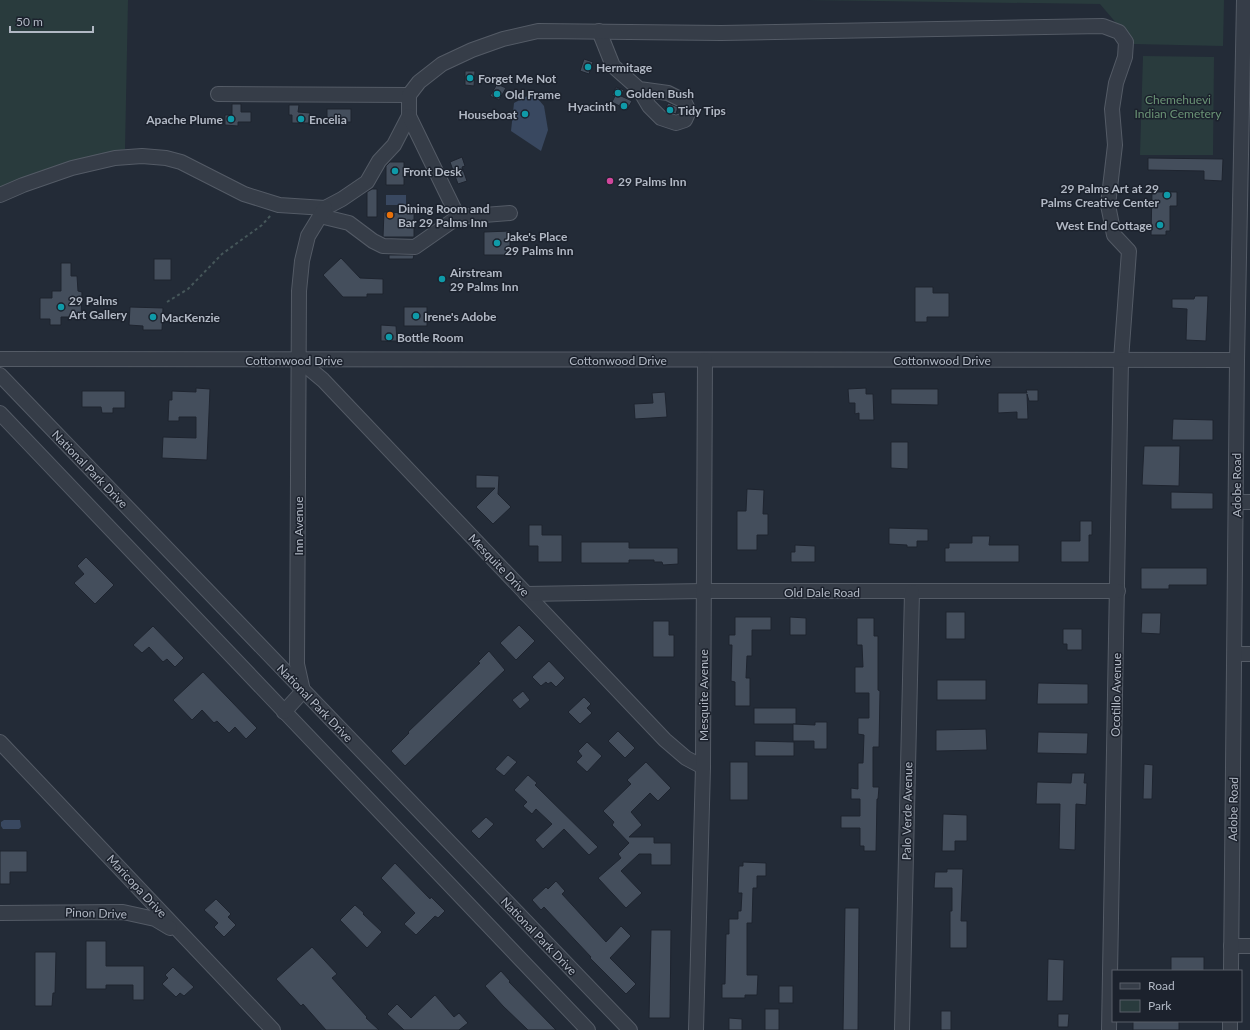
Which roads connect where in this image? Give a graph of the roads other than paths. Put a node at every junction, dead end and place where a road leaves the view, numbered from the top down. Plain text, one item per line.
1 (1244, 0) edge
2 (599, 31) junction
3 (639, 89) dead end
4 (218, 94) dead end
5 (409, 95) junction
6 (409, 116) junction
7 (0, 196) edge
8 (322, 212) junction
9 (510, 213) dead end
10 (458, 217) junction
11 (1245, 222) edge
12 (1244, 261) edge
13 (0, 359) edge
14 (300, 360) junction
15 (705, 360) junction
16 (1121, 360) junction
17 (1237, 360) junction
18 (0, 375) edge
19 (0, 413) edge
20 (1236, 502) junction
21 (1250, 502) edge
22 (703, 591) junction
23 (1118, 591) junction
24 (912, 592) junction
25 (526, 594) junction
26 (1235, 654) junction
27 (1250, 654) edge
28 (303, 691) junction
29 (284, 712) junction
30 (0, 742) edge
31 (702, 767) junction
32 (0, 913) edge
33 (185, 938) junction
34 (1231, 946) junction
35 (1250, 946) edge
36 (1231, 970) edge
37 (273, 1030) edge
38 (588, 1030) edge
39 (630, 1030) edge
40 (696, 1030) edge
41 (902, 1030) edge
42 (1109, 1030) edge

1 - 11 street, Adobe Road
2 - 3 street
2 - 5 street, Ocotillo Avenue
2 - 16 street, Ocotillo Avenue
4 - 5 street
5 - 6 street
6 - 8 street
6 - 10 street
7 - 8 street
8 - 10 street
8 - 14 street, Inn Avenue
9 - 10 street
11 - 12 street, Adobe Road
12 - 17 street, Adobe Road
13 - 14 street, Cottonwood Drive
14 - 15 street, Cottonwood Drive
14 - 25 street, Mesquite Drive
14 - 28 street, Inn Avenue
15 - 16 street, Cottonwood Drive
15 - 22 street, Mesquite Avenue
16 - 17 street, Cottonwood Drive
16 - 23 street, Ocotillo Avenue
17 - 20 street, Adobe Road
18 - 28 street, National Park Drive
19 - 29 street
20 - 21 street
20 - 26 street, Adobe Road
22 - 24 street, Old Dale Road
22 - 25 street, Old Dale Road
22 - 31 street, Mesquite Avenue
23 - 24 street, Old Dale Road
23 - 42 street, Ocotillo Avenue
24 - 41 street, Palo Verde Avenue
25 - 31 street, Mesquite Drive
26 - 27 street
26 - 34 street, Adobe Road
28 - 29 street
28 - 39 street, National Park Drive
29 - 38 street
30 - 33 street, Maricopa Drive
31 - 40 street, Mesquite Avenue
32 - 33 street, Pinon Drive
33 - 37 street, Maricopa Drive
34 - 35 street
34 - 36 street, Adobe Road

